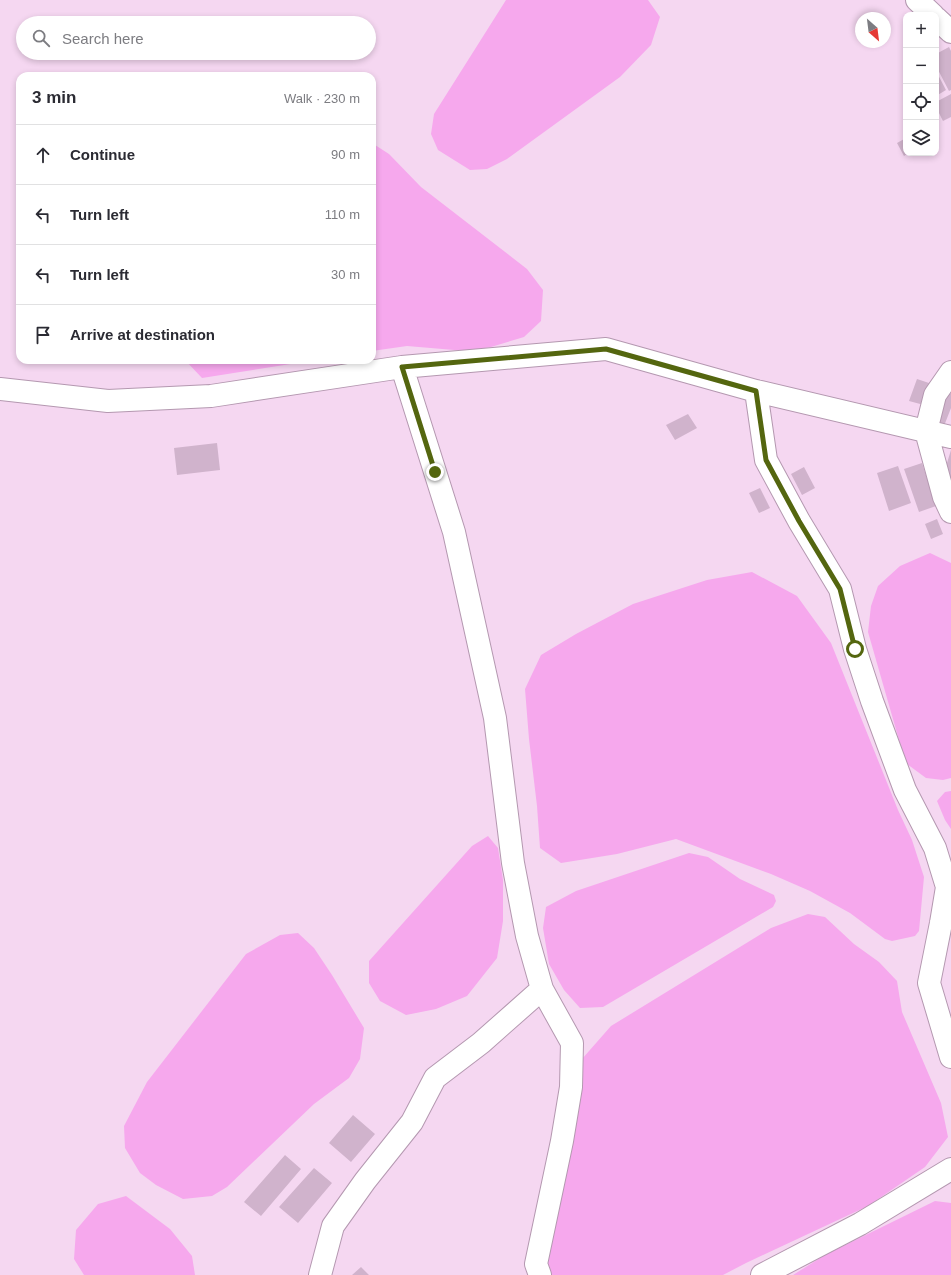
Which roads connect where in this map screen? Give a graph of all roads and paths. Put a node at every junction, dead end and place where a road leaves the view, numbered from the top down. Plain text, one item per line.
1 (916, 0) edge
2 (930, 12) edge
3 (939, 21) edge
4 (951, 32) edge
5 (402, 367) junction
6 (951, 372) edge
7 (0, 389) edge
8 (756, 391) junction
9 (926, 431) junction
10 (951, 437) edge
11 (951, 512) edge
12 (542, 989) junction
13 (951, 1057) edge
14 (951, 1169) edge
15 (320, 1275) edge
16 (540, 1275) edge
17 (762, 1275) edge

1 - 2 street
3 - 4 street
5 - 7 street
5 - 8 street
5 - 12 street
6 - 9 street
8 - 9 street
8 - 13 street
9 - 10 street
9 - 11 street
12 - 15 street
12 - 16 street
14 - 17 street

